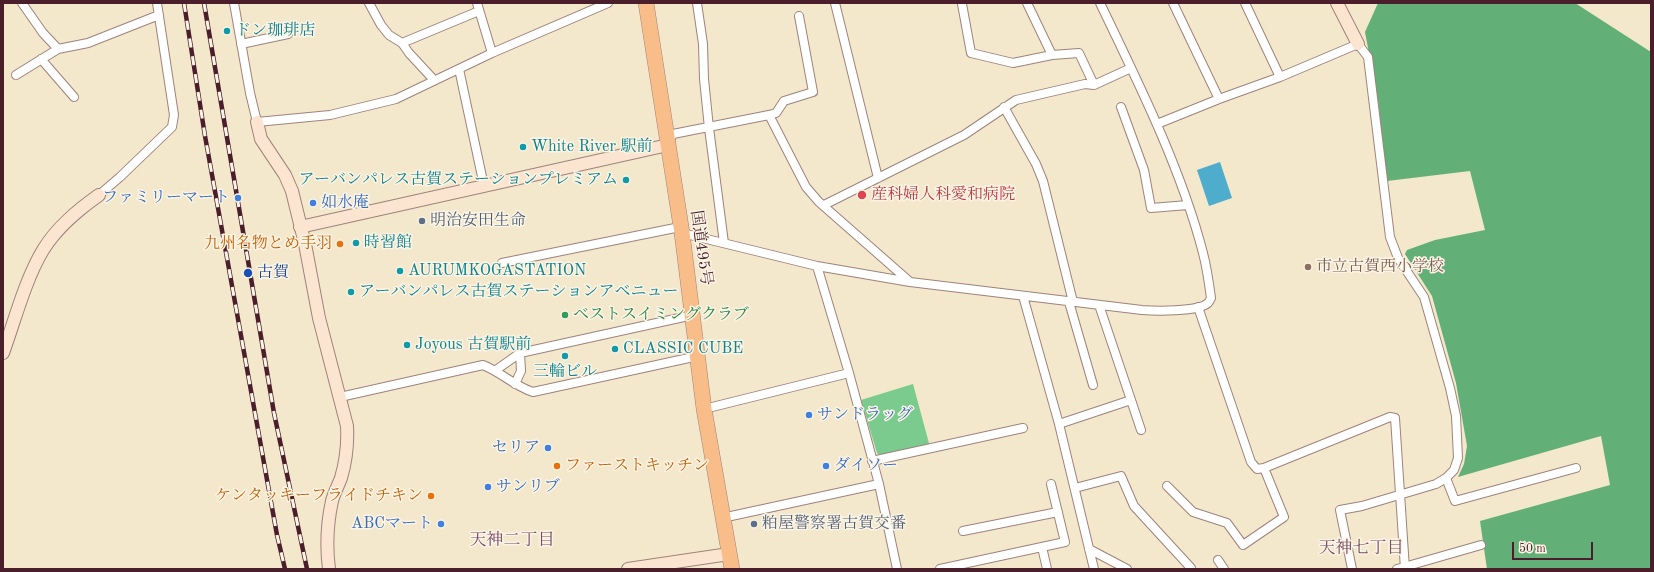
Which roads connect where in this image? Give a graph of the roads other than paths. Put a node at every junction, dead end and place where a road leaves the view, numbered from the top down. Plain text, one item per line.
1 (22, 3) edge
2 (157, 3) edge
3 (234, 3) edge
4 (369, 3) edge
5 (608, 3) edge
6 (646, 3) edge
7 (697, 3) edge
8 (835, 3) edge
9 (963, 3) edge
10 (1027, 3) edge
11 (1100, 3) edge
12 (1173, 3) edge
13 (1245, 3) edge
14 (1337, 3) edge
15 (478, 7) edge
16 (159, 15) junction
17 (799, 16) dead end
18 (288, 34) dead end
19 (402, 43) junction
20 (241, 44) junction
21 (1358, 44) junction
22 (58, 49) junction
23 (492, 53) junction
24 (1052, 55) junction
25 (41, 59) junction
26 (1131, 68) junction
27 (459, 69) junction
28 (16, 75) dead end
29 (1280, 77) junction
30 (434, 80) junction
31 (1094, 85) junction
32 (74, 97) dead end
33 (1219, 99) junction
34 (1004, 107) junction
35 (1121, 107) dead end
36 (769, 115) junction
37 (257, 122) junction
38 (1157, 124) junction
39 (709, 128) junction
40 (668, 145) junction
41 (878, 178) junction
42 (484, 186) junction
43 (100, 195) joint
44 (824, 205) junction
45 (1188, 205) junction
46 (300, 227) junction
47 (681, 230) junction
48 (724, 243) junction
49 (502, 263) dead end
50 (817, 266) junction
51 (910, 282) junction
52 (1023, 296) junction
53 (1071, 302) junction
54 (1099, 304) junction
55 (1198, 308) junction
56 (693, 315) junction
57 (3, 353) edge
58 (520, 353) junction
59 (698, 356) junction
60 (496, 370) junction
61 (849, 373) junction
62 (515, 384) junction
63 (1093, 385) dead end
64 (340, 397) junction
65 (1131, 400) junction
66 (704, 409) junction
67 (1059, 424) junction
68 (1023, 428) dead end
69 (1141, 430) dead end
70 (872, 461) junction
71 (1264, 468) junction
72 (1576, 468) dead end
73 (1446, 478) junction
74 (879, 484) junction
75 (1051, 484) dead end
76 (1167, 486) dead end
77 (1075, 488) junction
78 (1400, 495) junction
79 (1058, 512) junction
80 (722, 518) junction
81 (963, 532) dead end
82 (1481, 545) dead end
83 (1042, 547) junction
84 (1088, 549) junction
85 (729, 554) junction
86 (1218, 560) dead end
87 (1191, 568) edge
88 (1403, 568) edge
89 (329, 569) edge
90 (628, 569) edge
91 (732, 569) edge
92 (897, 569) edge
93 (940, 569) edge
94 (1047, 569) edge
95 (1094, 569) edge
96 (1127, 569) edge
97 (1224, 569) edge
98 (1352, 569) edge

1 - 22 street
2 - 16 street
3 - 20 street
4 - 19 street
5 - 23 street
6 - 40 highway, 国道495号
7 - 39 street
8 - 41 street
9 - 24 street
10 - 24 street
11 - 26 street
12 - 33 street
13 - 29 street
14 - 21 street
15 - 19 street
15 - 23 street
16 - 22 street
16 - 43 street
17 - 36 street
18 - 20 street
19 - 30 street
20 - 37 street
21 - 29 street
21 - 73 street
22 - 25 street
23 - 27 street
24 - 31 street
25 - 28 street
25 - 32 street
26 - 31 street
26 - 38 street
27 - 30 street
27 - 42 street
29 - 33 street
30 - 37 street
31 - 34 street
33 - 38 street
34 - 41 street
34 - 53 street
35 - 45 street
36 - 39 street
36 - 44 street
37 - 46 street
38 - 45 street
39 - 40 street
39 - 48 street
40 - 42 street
40 - 47 highway, 国道495号
41 - 44 street
42 - 46 street
43 - 57 street
44 - 51 street
45 - 55 street
46 - 64 street
47 - 48 street
47 - 49 street
47 - 56 highway, 国道495号
48 - 50 street
50 - 51 street
50 - 61 street
51 - 52 street
52 - 53 street
52 - 67 street
53 - 54 street
53 - 63 street
54 - 55 street
54 - 65 street
55 - 71 street
56 - 58 street
56 - 59 highway, 国道495号
58 - 60 street
58 - 62 street
59 - 62 street
59 - 66 highway, 国道495号
60 - 62 street
60 - 64 street
61 - 66 street
61 - 70 street
64 - 89 street
65 - 67 street
65 - 69 street
66 - 80 highway, 国道495号
67 - 77 street
68 - 70 street
70 - 74 street
71 - 76 street
71 - 78 street
72 - 73 street
73 - 78 street
74 - 80 street
74 - 92 street
75 - 79 street
77 - 84 street
77 - 87 street
78 - 88 street
78 - 98 street
79 - 81 street
79 - 83 street
80 - 85 highway, 国道495号
82 - 88 street
83 - 93 street
83 - 94 street
84 - 95 street
84 - 96 street
85 - 90 street
85 - 91 highway, 国道495号
86 - 97 street

